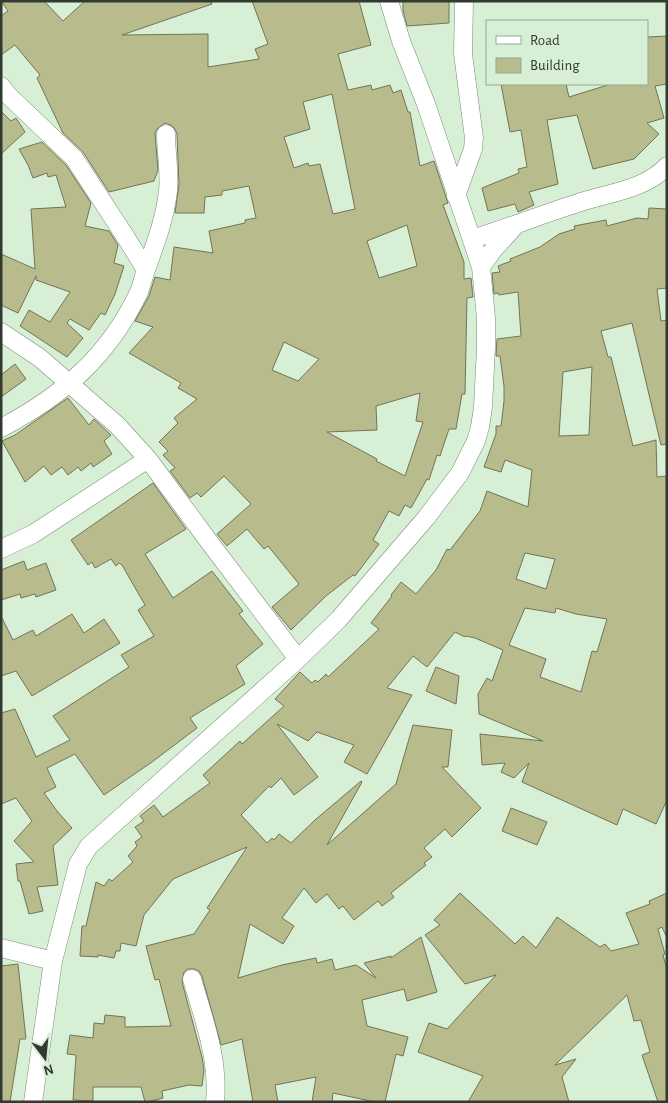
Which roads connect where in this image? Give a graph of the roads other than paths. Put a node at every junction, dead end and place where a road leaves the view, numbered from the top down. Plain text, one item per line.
1 (389, 1) edge
2 (464, 1) edge
3 (1, 86) edge
4 (166, 134) dead end
5 (667, 166) edge
6 (456, 196) junction
7 (517, 224) junction
8 (472, 239) junction
9 (481, 266) junction
10 (146, 270) junction
11 (1, 332) edge
12 (68, 384) junction
13 (1, 428) edge
14 (148, 460) junction
15 (1, 549) edge
16 (298, 659) junction
17 (1, 948) edge
18 (53, 961) junction
19 (192, 979) dead end
20 (33, 1102) edge
21 (215, 1102) edge

1 - 6 street
2 - 6 street
3 - 10 street
4 - 10 street
5 - 7 street
6 - 8 street
7 - 8 street
7 - 9 street
8 - 9 street
9 - 16 street
10 - 12 street
11 - 12 street
12 - 13 street
12 - 14 street
14 - 15 street
14 - 16 street
16 - 18 street
17 - 18 street
18 - 20 street
19 - 21 street

